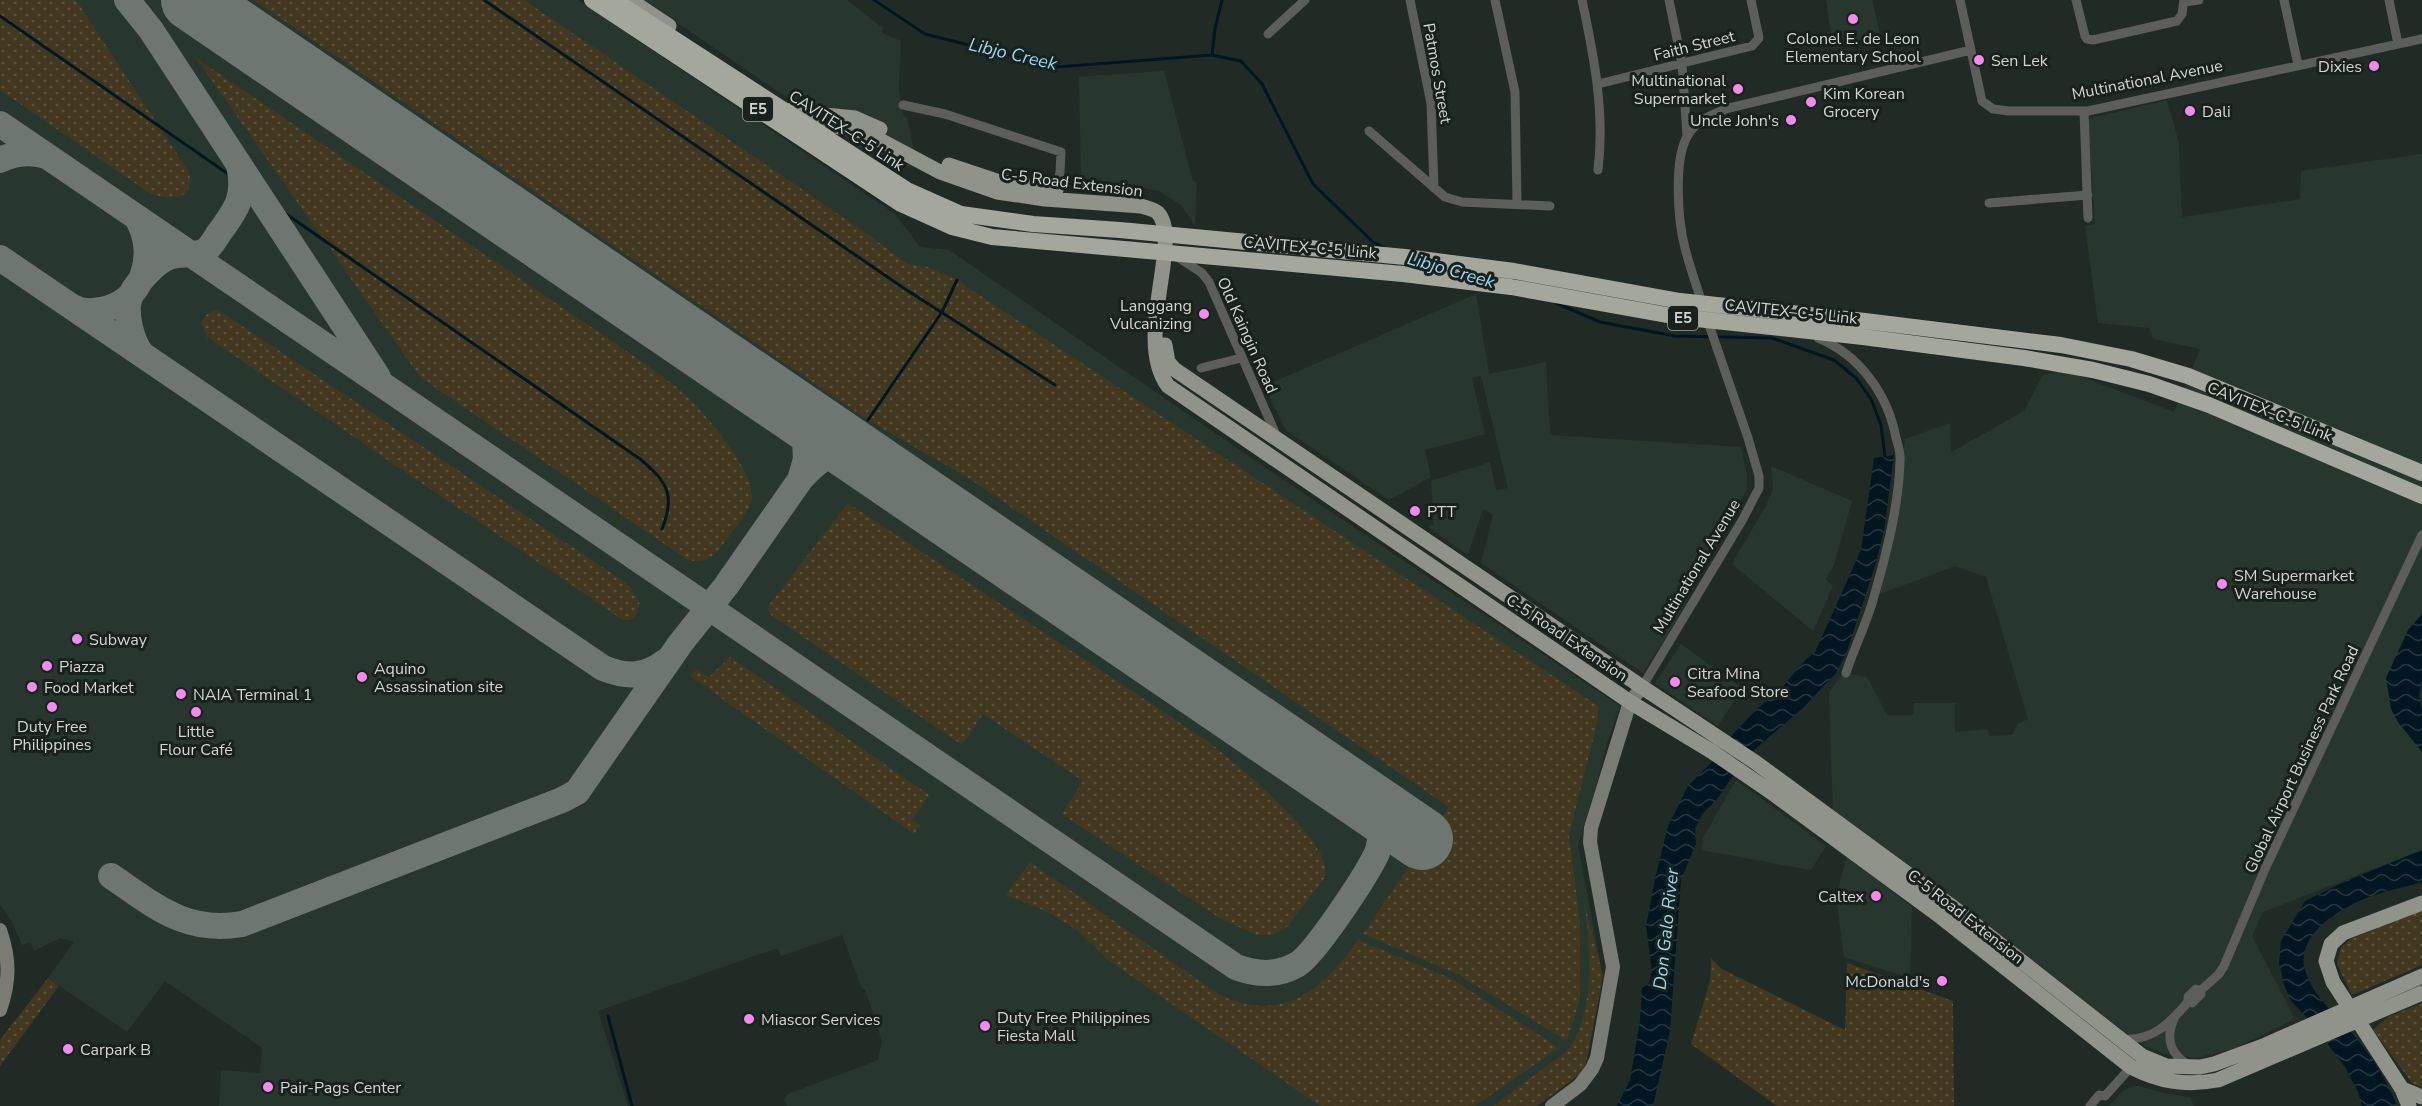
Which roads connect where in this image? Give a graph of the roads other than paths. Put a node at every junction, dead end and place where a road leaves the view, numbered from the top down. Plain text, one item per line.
1 (592, 0) edge
2 (614, 0) edge
3 (630, 0) edge
4 (1305, 0) edge
5 (1410, 0) edge
6 (1495, 0) edge
7 (1582, 0) edge
8 (1669, 0) edge
9 (1751, 0) edge
10 (1960, 0) edge
11 (2076, 0) edge
12 (2199, 0) edge
13 (2284, 0) edge
14 (2389, 0) edge
15 (2184, 1) edge
16 (1268, 34) dead end
17 (2422, 39) edge
18 (2398, 44) junction
19 (1971, 50) junction
20 (1682, 63) junction
21 (2298, 64) junction
22 (1598, 84) junction
23 (903, 105) dead end
24 (2084, 111) junction
25 (804, 115) junction
26 (1369, 131) dead end
27 (1687, 136) junction
28 (1598, 170) dead end
29 (1434, 188) junction
30 (1056, 190) junction
31 (2088, 195) junction
32 (1517, 203) junction
33 (1989, 203) dead end
34 (1550, 206) dead end
35 (928, 210) junction
36 (2088, 218) dead end
37 (1174, 255) junction
38 (1705, 311) junction
39 (1241, 358) junction
40 (1201, 368) dead end
41 (1278, 441) junction
42 (2422, 473) edge
43 (2422, 496) edge
44 (2422, 535) edge
45 (1846, 673) dead end
46 (1642, 687) junction
47 (1630, 702) junction
48 (2422, 903) edge
49 (1945, 911) junction
50 (0, 930) edge
51 (2422, 976) edge
52 (2422, 993) edge
53 (2371, 1007) junction
54 (0, 1010) edge
55 (2174, 1018) junction
56 (2117, 1038) junction
57 (2266, 1053) junction
58 (2131, 1067) junction
59 (2191, 1067) junction
60 (2402, 1089) junction
61 (2422, 1097) edge
62 (2104, 1101) edge
63 (1552, 1106) edge
64 (2090, 1106) edge
65 (2409, 1106) edge

1 - 35 highway, CAVITEX–C-5 Link / E5
2 - 35 highway, CAVITEX–C-5 Link / E5
3 - 25 main road, C-5 Road Extension
4 - 16 street
5 - 29 street, Patmos Street
6 - 32 street
7 - 22 street
8 - 20 street, Multinational Avenue
9 - 20 street, Faith Street
10 - 19 street, Multinational Avenue
11 - 15 street
12 - 15 street
13 - 21 street
14 - 18 street
17 - 18 street, Multinational Avenue
18 - 21 street, Multinational Avenue
19 - 24 street, Multinational Avenue
19 - 27 street
20 - 22 street, Faith Street
20 - 27 street, Multinational Avenue
21 - 24 street, Multinational Avenue
22 - 28 street
23 - 30 street
24 - 31 street
25 - 30 main road, C-5 Road Extension
25 - 47 main road, C-5 Road Extension
26 - 29 street
27 - 38 street, Multinational Avenue
29 - 32 street
30 - 37 main road, C-5 Road Extension
31 - 33 street
31 - 36 street
32 - 34 street
35 - 42 highway, CAVITEX–C-5 Link / E5
35 - 43 highway, CAVITEX–C-5 Link / E5
37 - 39 street, Old Kaingin Road
37 - 41 main road, C-5 Road Extension
38 - 45 street
38 - 46 street, Multinational Avenue
39 - 40 street
39 - 41 street, Old Kaingin Road
41 - 46 main road, C-5 Road Extension
44 - 55 street, Global Airport Business Park Road
46 - 47 street, Multinational Avenue
46 - 49 main road, C-5 Road Extension
47 - 49 main road, C-5 Road Extension
47 - 63 street, Multinational Avenue
48 - 60 main road
49 - 56 main road, C-5 Road Extension
49 - 58 main road, C-5 Road Extension
50 - 54 street
51 - 53 main road, C-5 Road Extension
52 - 53 main road, C-5 Road Extension
53 - 57 main road, C-5 Road Extension
55 - 56 street, Global Airport Business Park Road
55 - 59 street
56 - 59 main road, C-5 Road Extension
57 - 58 main road, C-5 Road Extension
57 - 59 main road, C-5 Road Extension
58 - 62 street
60 - 61 main road
60 - 65 main road
62 - 64 street

